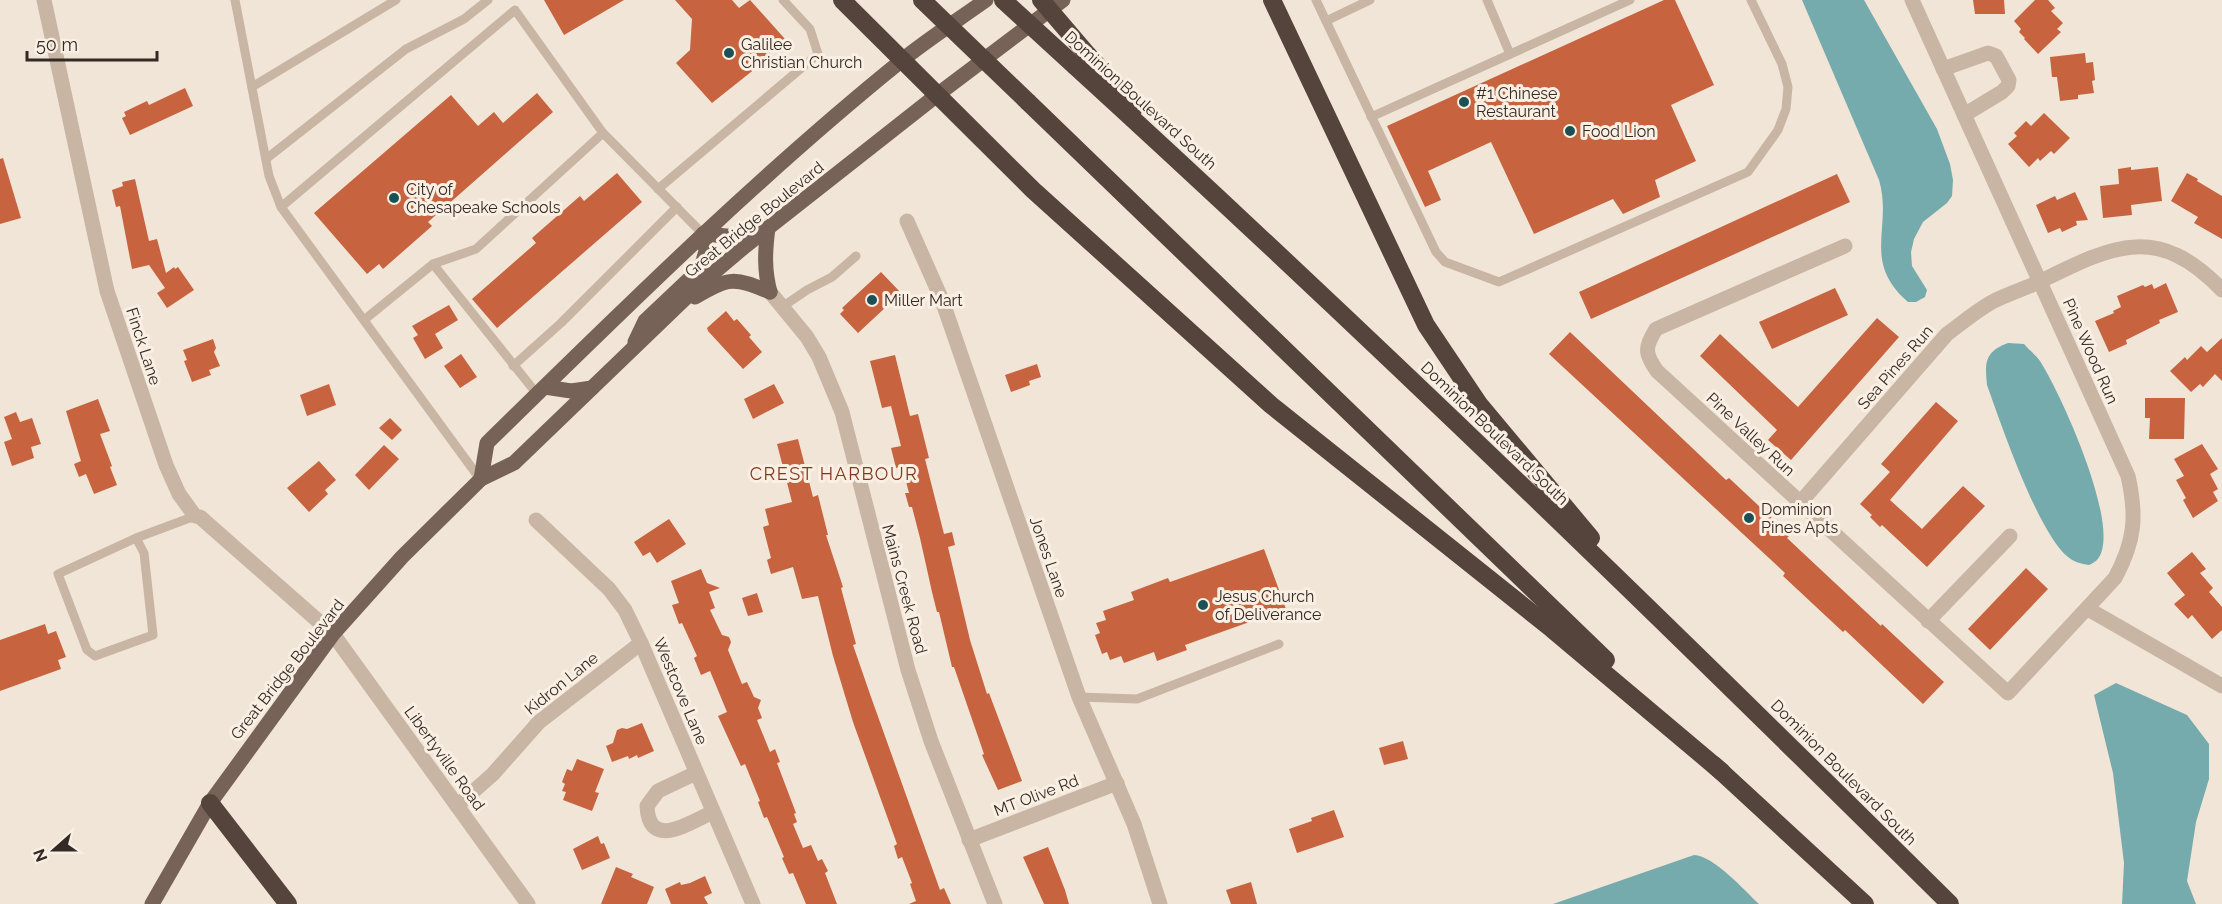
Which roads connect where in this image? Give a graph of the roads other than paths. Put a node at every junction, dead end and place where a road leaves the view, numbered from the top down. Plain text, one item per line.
1 (44, 0) edge
2 (235, 0) edge
3 (396, 0) edge
4 (488, 0) edge
5 (512, 0) edge
6 (783, 0) edge
7 (842, 0) edge
8 (922, 0) edge
9 (986, 0) edge
10 (1004, 0) edge
11 (1041, 0) edge
12 (1063, 0) edge
13 (1272, 0) edge
14 (1316, 0) edge
15 (1370, 0) edge
16 (1487, 0) edge
17 (1630, 0) edge
18 (1751, 0) edge
19 (1911, 0) edge
20 (514, 10) junction
21 (1326, 21) junction
22 (1510, 54) junction
23 (903, 60) junction
24 (1082, 61) junction
25 (1943, 69) junction
26 (252, 87) junction
27 (937, 95) junction
28 (1964, 115) junction
29 (1371, 117) junction
30 (603, 133) junction
31 (266, 159) junction
32 (658, 189) junction
33 (281, 207) junction
34 (677, 207) junction
35 (907, 221) dead end
36 (768, 228) junction
37 (703, 234) junction
38 (1845, 246) dead end
39 (856, 256) dead end
40 (433, 264) junction
41 (2040, 282) junction
42 (2222, 290) edge
43 (770, 292) junction
44 (782, 307) junction
45 (675, 308) junction
46 (364, 320) junction
47 (631, 351) junction
48 (513, 366) junction
49 (592, 388) junction
50 (541, 391) junction
51 (481, 479) junction
52 (1800, 504) junction
53 (195, 516) junction
54 (536, 520) dead end
55 (2010, 536) dead end
56 (136, 538) junction
57 (1648, 606) junction
58 (2088, 609) junction
59 (1928, 621) junction
60 (333, 634) junction
61 (641, 644) junction
62 (1279, 644) dead end
63 (2222, 686) edge
64 (2007, 693) joint
65 (1078, 698) junction
66 (1722, 772) junction
67 (696, 773) junction
68 (1117, 783) junction
69 (210, 803) junction
70 (457, 806) junction
71 (713, 812) junction
72 (969, 840) junction
73 (152, 904) edge
74 (288, 904) edge
75 (528, 904) edge
76 (753, 904) edge
77 (995, 904) edge
78 (1160, 904) edge
79 (1865, 904) edge
80 (1950, 904) edge

1 - 53 street, Finck Lane
2 - 26 lane
3 - 26 lane
4 - 31 lane
5 - 20 lane
6 - 32 lane
7 - 23 highway
8 - 66 highway, bridge
9 - 23 main road, Great Bridge Boulevard
10 - 24 highway, Dominion Boulevard South, bridge
11 - 24 highway, bridge
12 - 27 main road, Great Bridge Boulevard
13 - 57 highway
14 - 21 lane
15 - 21 lane
16 - 22 lane
17 - 22 lane
18 - 29 lane
19 - 25 street, Pine Wood Run
20 - 30 lane
20 - 33 lane
21 - 29 lane
22 - 29 lane
23 - 27 highway
23 - 37 main road, Great Bridge Boulevard
24 - 57 highway, Dominion Boulevard South
25 - 28 street, Pine Wood Run
25 - 28 street
26 - 31 lane
27 - 36 main road, Great Bridge Boulevard
27 - 66 highway
28 - 41 street, Pine Wood Run
30 - 32 lane
30 - 40 lane
31 - 33 lane
32 - 34 lane
33 - 46 lane
34 - 37 lane
34 - 48 lane
35 - 65 street, Jones Lane
36 - 37 main road
36 - 43 main road
36 - 45 main road, Great Bridge Boulevard
37 - 47 main road
37 - 50 main road, Great Bridge Boulevard
38 - 52 street, Pine Valley Run
39 - 44 lane
40 - 46 lane
40 - 48 lane
41 - 42 street, Sea Pines Run
41 - 52 street, Sea Pines Run
41 - 58 street, Pine Wood Run
43 - 44 street, Mains Creek Road
43 - 45 main road
44 - 72 street, Mains Creek Road
45 - 47 main road, Great Bridge Boulevard
46 - 51 lane
47 - 49 main road, Great Bridge Boulevard
48 - 50 lane
49 - 50 main road
49 - 51 main road, Great Bridge Boulevard
50 - 51 main road, Great Bridge Boulevard
51 - 60 main road, Great Bridge Boulevard
52 - 59 street, Pine Valley Run
53 - 56 lane
53 - 60 street, Finck Lane
54 - 61 street, Westcove Lane
55 - 59 street
56 - 56 lane
57 - 80 highway, Dominion Boulevard South
58 - 63 street
58 - 64 street, Pine Wood Run
59 - 64 street, Pine Valley Run
60 - 69 main road, Great Bridge Boulevard
60 - 70 street, Libertyville Road
61 - 67 street, Westcove Lane
61 - 70 street, Kidron Lane
62 - 65 lane
65 - 68 street, Jones Lane
66 - 79 highway
67 - 71 street, Westcove Lane
67 - 71 street
68 - 72 street, MT Olive Rd
68 - 78 street, Jones Lane
69 - 73 main road, Great Bridge Boulevard
69 - 74 highway
70 - 75 street, Libertyville Road
71 - 76 street, Westcove Lane
72 - 77 street, Mains Creek Road

